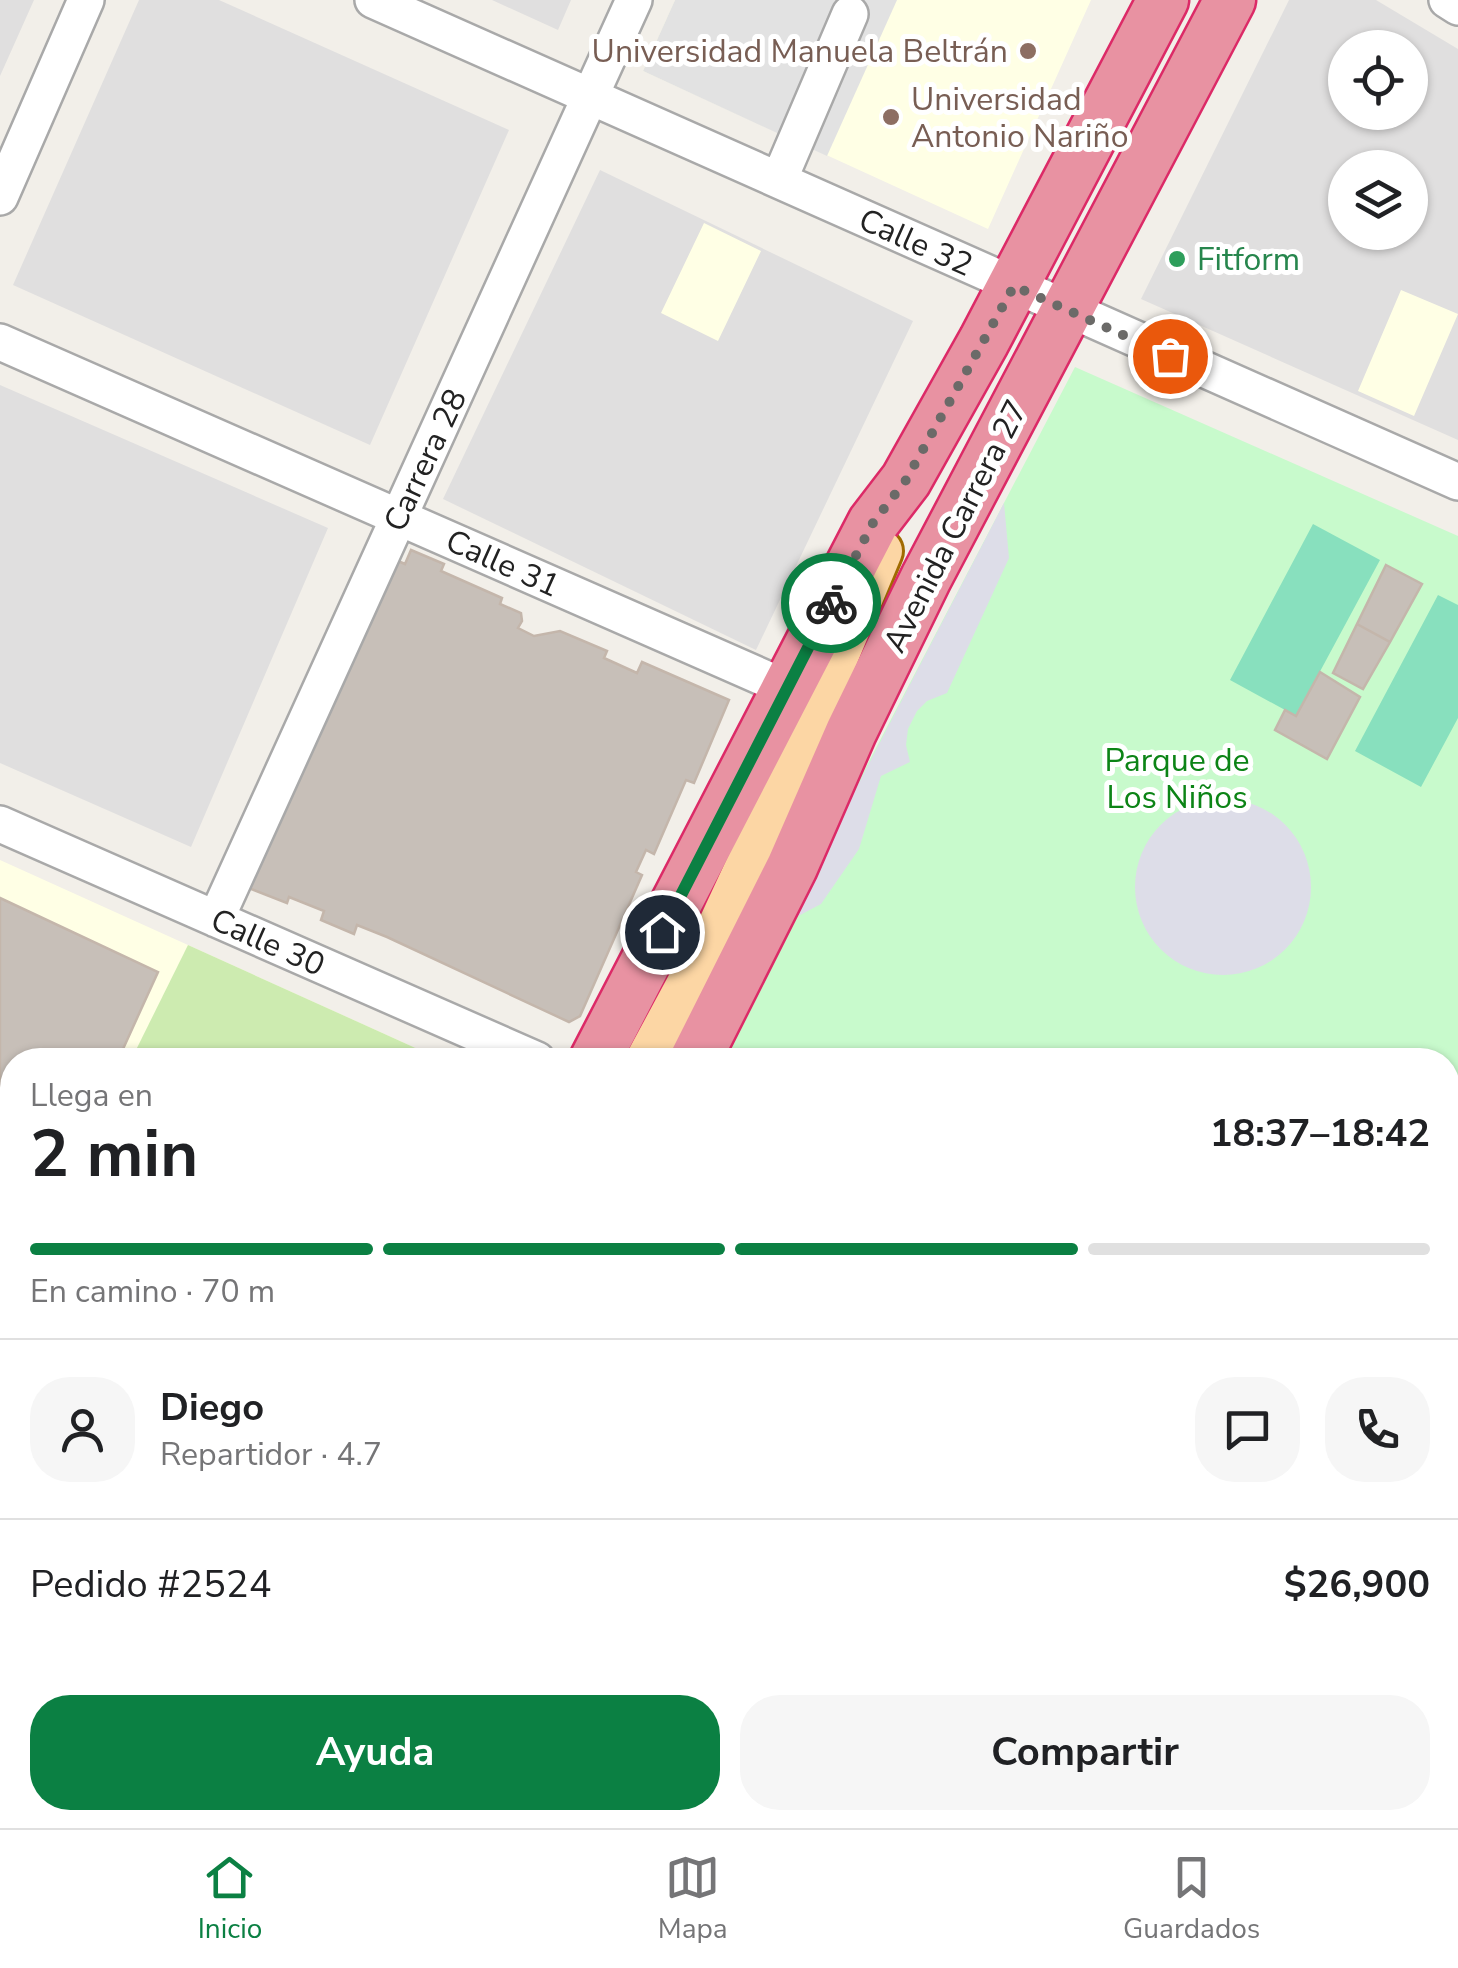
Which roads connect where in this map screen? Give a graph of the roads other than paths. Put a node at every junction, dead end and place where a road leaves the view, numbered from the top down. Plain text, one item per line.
1 (86, 0) edge
2 (374, 0) edge
3 (634, 0) edge
4 (1164, 0) edge
5 (1230, 0) edge
6 (1448, 0) edge
7 (1458, 6) edge
8 (850, 14) dead end
9 (592, 97) junction
10 (779, 180) junction
11 (0, 197) edge
12 (1014, 286) junction
13 (1066, 310) junction
14 (0, 342) edge
15 (906, 480) junction
16 (1458, 482) edge
17 (399, 517) junction
18 (787, 688) junction
19 (0, 824) edge
20 (216, 919) junction
21 (510, 1048) edge
22 (601, 1048) edge
23 (653, 1048) edge
24 (702, 1048) edge

1 - 11 street
2 - 9 street, Calle 32
3 - 9 street, Carrera 28
4 - 12 highway, Avenida Carrera 27
5 - 13 highway, Avenida Carrera 27
6 - 7 street
8 - 10 street
9 - 10 street, Calle 32
9 - 17 street, Carrera 28
10 - 12 street, Calle 32
12 - 13 street, Calle 32
12 - 15 highway, Avenida Carrera 27
13 - 16 street, Calle 32
13 - 24 highway, Avenida Carrera 27
14 - 17 street, Calle 31
15 - 18 highway, Avenida Carrera 27
15 - 23 main road
17 - 18 street, Calle 31
17 - 20 street, Carrera 28
18 - 22 highway, Avenida Carrera 27
19 - 20 street, Calle 30
20 - 21 street, Calle 30

